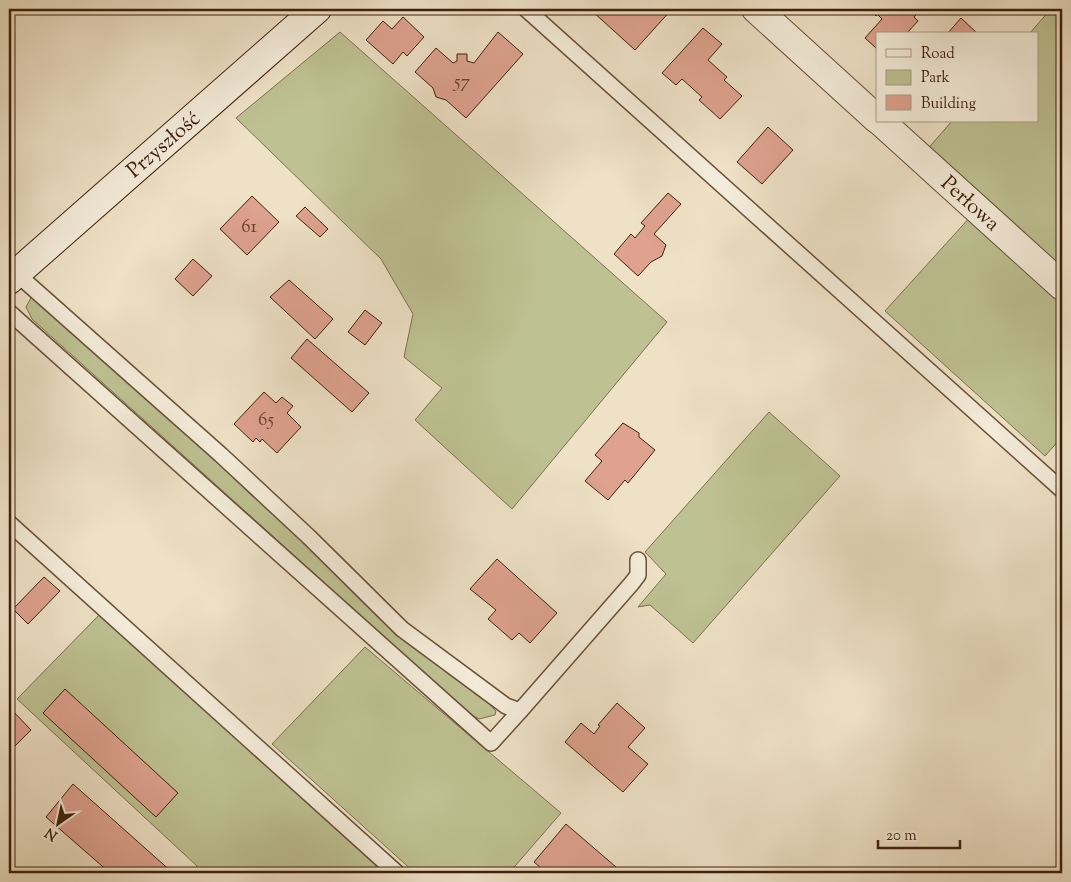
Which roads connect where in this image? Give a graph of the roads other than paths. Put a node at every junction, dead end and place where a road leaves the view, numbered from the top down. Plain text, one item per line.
1 (317, 9) edge
2 (526, 9) edge
3 (756, 9) edge
4 (876, 117) edge
5 (881, 122) edge
6 (13, 277) edge
7 (1062, 286) edge
8 (9, 312) edge
9 (1062, 490) edge
10 (9, 523) edge
11 (638, 560) dead end
12 (520, 711) junction
13 (397, 873) edge

1 - 6 street, Przyszłość
2 - 9 lane
3 - 4 street
5 - 7 street, Perłowa
6 - 12 lane
8 - 12 lane
10 - 13 lane
11 - 12 lane

